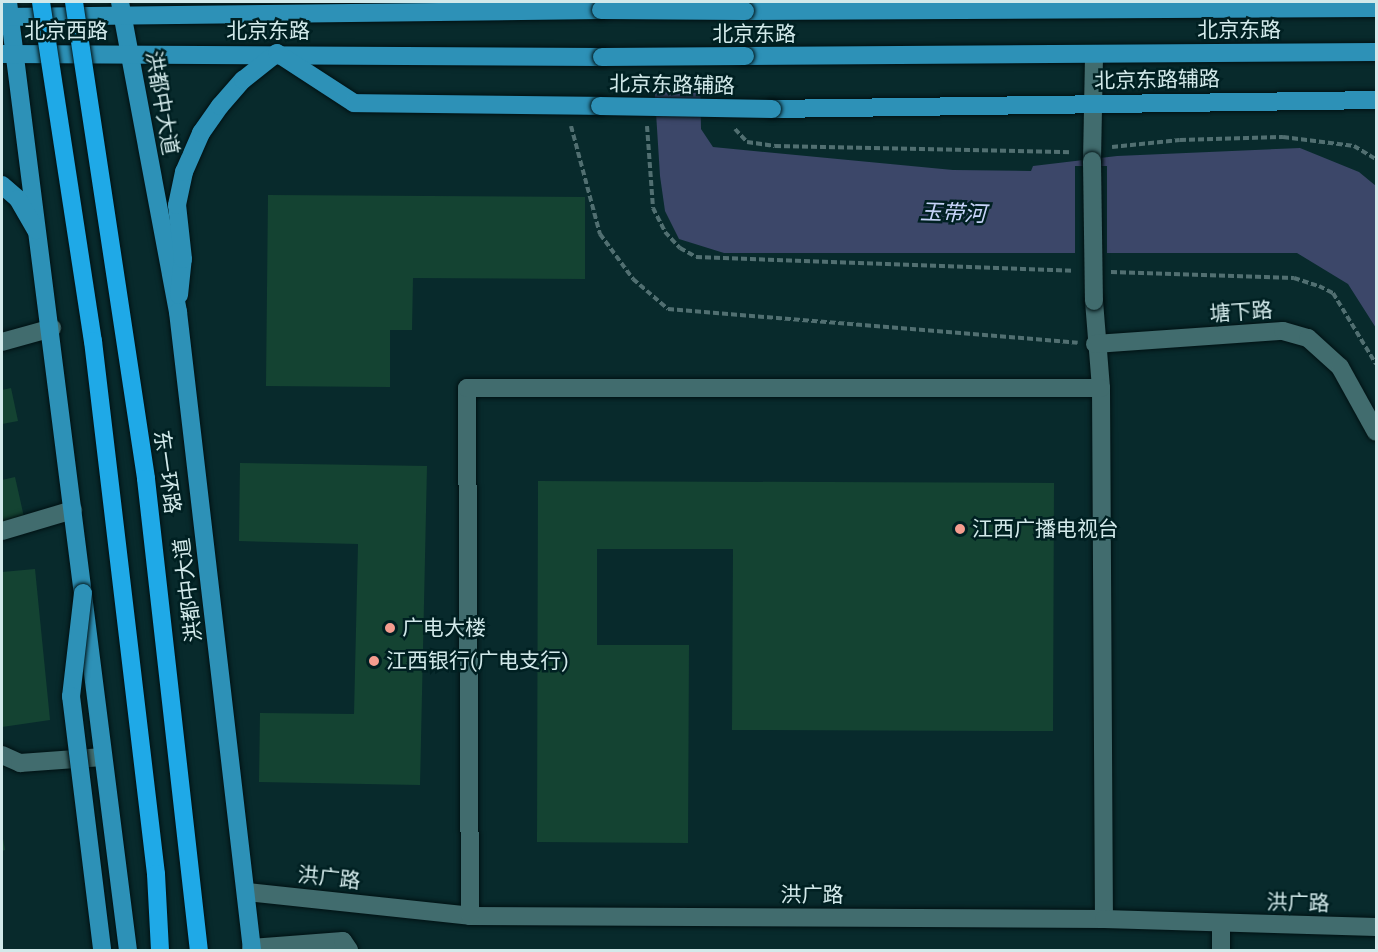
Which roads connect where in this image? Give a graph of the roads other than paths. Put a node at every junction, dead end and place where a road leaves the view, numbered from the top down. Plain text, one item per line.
1 (41, 2) edge
2 (74, 2) edge
3 (279, 5) edge
4 (1112, 5) edge
5 (121, 7) edge
6 (1377, 8) edge
7 (7, 12) edge
8 (1377, 52) edge
9 (9, 53) edge
10 (131, 53) junction
11 (277, 53) junction
12 (1094, 54) junction
13 (1377, 100) edge
14 (1095, 104) junction
15 (2, 185) edge
16 (41, 238) junction
17 (178, 312) junction
18 (52, 328) junction
19 (2, 342) edge
20 (1095, 344) junction
21 (1101, 388) junction
22 (1377, 432) edge
23 (73, 510) junction
24 (2, 531) edge
25 (83, 593) junction
26 (2, 755) edge
27 (103, 757) junction
28 (248, 892) junction
29 (470, 916) junction
30 (1104, 919) junction
31 (1221, 924) junction
32 (1377, 927) edge
33 (252, 949) edge
34 (102, 951) edge
35 (128, 951) edge
36 (160, 951) edge
37 (199, 951) edge
38 (349, 951) edge
39 (1221, 951) edge

1 - 36 highway, bridge
2 - 37 highway, 东一环路, bridge
3 - 4 main road, 北京东路, bridge
3 - 5 main road, 北京东路
4 - 6 main road, 北京东路
5 - 7 main road, 北京西路
5 - 10 main road, 洪都中大道
7 - 9 main road
8 - 12 main road, 北京东路
9 - 10 main road, 北京西路
9 - 16 main road
10 - 11 main road, 北京东路
10 - 17 main road, 洪都中大道
11 - 12 main road, 北京东路, bridge
11 - 14 main road, 北京东路辅路, bridge
11 - 17 main road
12 - 14 street
13 - 14 main road, 北京东路辅路
14 - 20 street, bridge
15 - 16 main road
16 - 18 main road
17 - 28 main road, 洪都中大道
18 - 19 street
18 - 23 main road
20 - 21 street
20 - 22 street, 塘下路
21 - 29 street
21 - 30 street
23 - 24 street
23 - 25 main road
25 - 27 main road
25 - 34 main road, bridge
26 - 27 street
27 - 35 main road
28 - 29 street, 洪广路
28 - 33 main road, 洪都中大道
29 - 30 street, 洪广路
30 - 31 street, 洪广路
31 - 32 street, 洪广路
31 - 39 street
33 - 38 street

